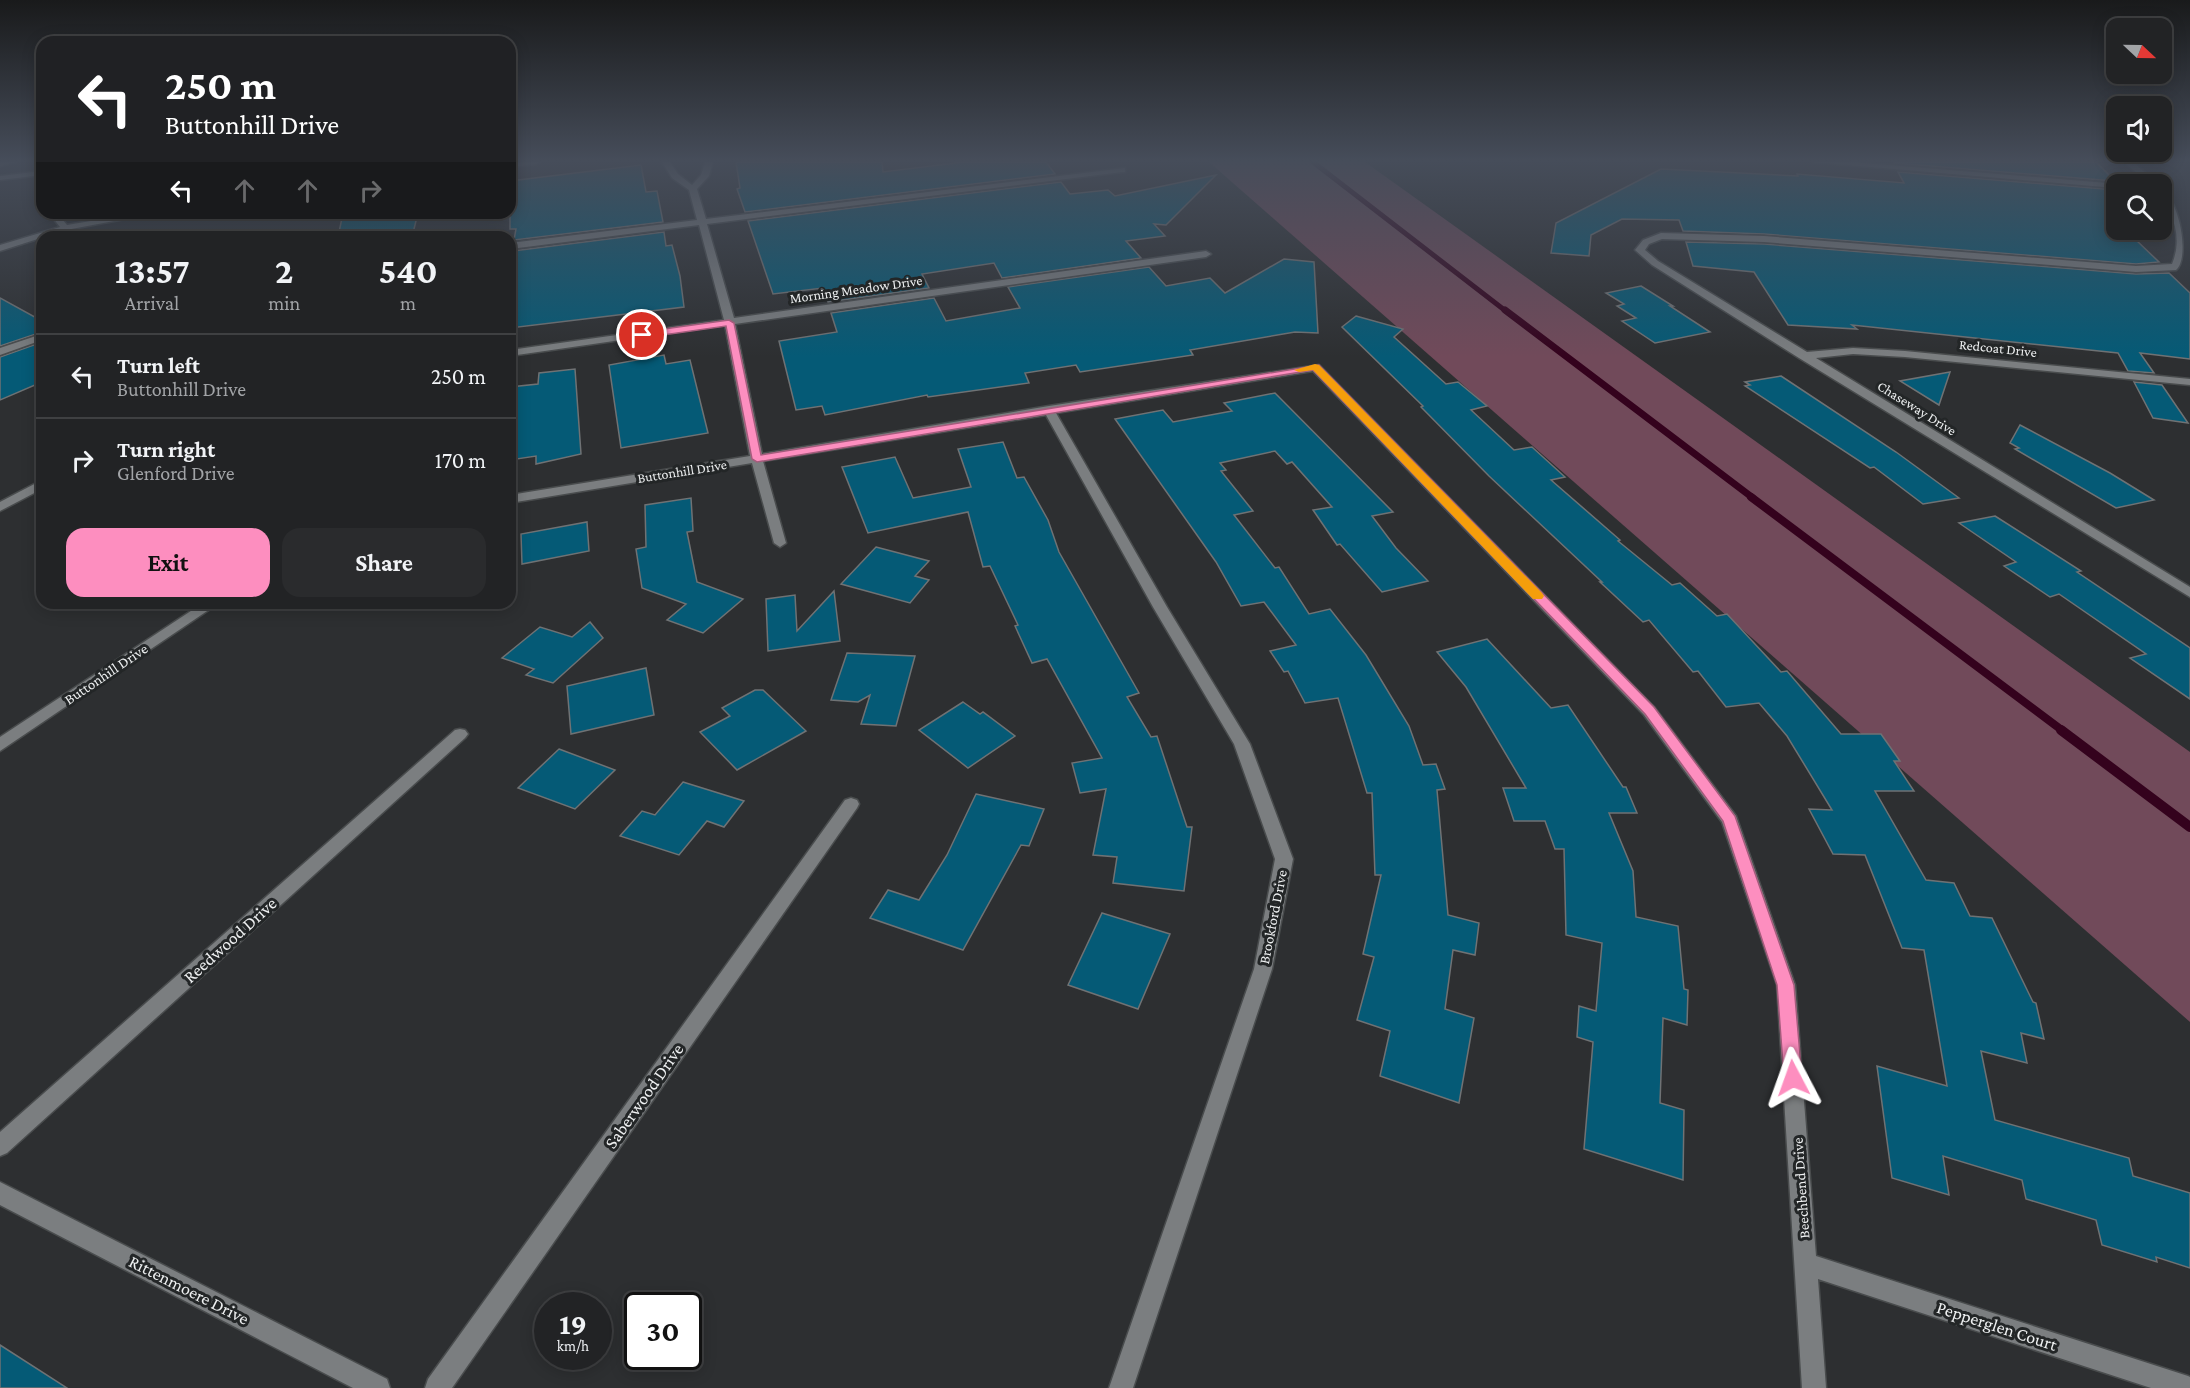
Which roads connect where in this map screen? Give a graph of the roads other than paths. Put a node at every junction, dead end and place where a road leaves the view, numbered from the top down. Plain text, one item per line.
1 (72, 227) edge
2 (664, 227) edge
3 (703, 227) edge
4 (2179, 227) edge
5 (65, 228) joint
6 (55, 231) edge
7 (36, 237) edge
8 (516, 245) edge
9 (0, 248) edge
10 (1206, 254) dead end
11 (729, 323) junction
12 (36, 339) edge
13 (0, 352) edge
14 (516, 352) edge
15 (1803, 356) junction
16 (1315, 367) joint
17 (2190, 382) edge
18 (1049, 410) junction
19 (757, 459) junction
20 (36, 487) edge
21 (516, 498) edge
22 (0, 507) edge
23 (780, 543) dead end
24 (2190, 593) edge
25 (203, 609) edge
26 (460, 734) dead end
27 (0, 745) edge
28 (851, 804) dead end
29 (0, 1146) edge
30 (0, 1192) edge
31 (1807, 1264) junction
32 (378, 1388) edge
33 (437, 1388) edge
34 (1121, 1388) edge
35 (1814, 1388) edge
36 (2188, 1388) edge

1 - 5 street
2 - 8 street
3 - 11 street
4 - 15 street, Chaseway Drive
5 - 6 street
7 - 9 street
10 - 11 street, Morning Meadow Drive
11 - 14 street, Morning Meadow Drive
11 - 19 street
12 - 13 street
15 - 17 street, Redcoat Drive
15 - 24 street, Chaseway Drive
16 - 18 street, Buttonhill Drive
16 - 31 street, Beechbend Drive
18 - 19 street, Buttonhill Drive
18 - 34 street, Brookford Drive
19 - 21 street, Buttonhill Drive
19 - 23 street
20 - 22 street
25 - 27 street, Buttonhill Drive
26 - 29 street, Reedwood Drive
28 - 33 street, Saberwood Drive
30 - 32 street, Rittenmoere Drive
31 - 35 street, Beechbend Drive
31 - 36 street, Pepperglen Court

